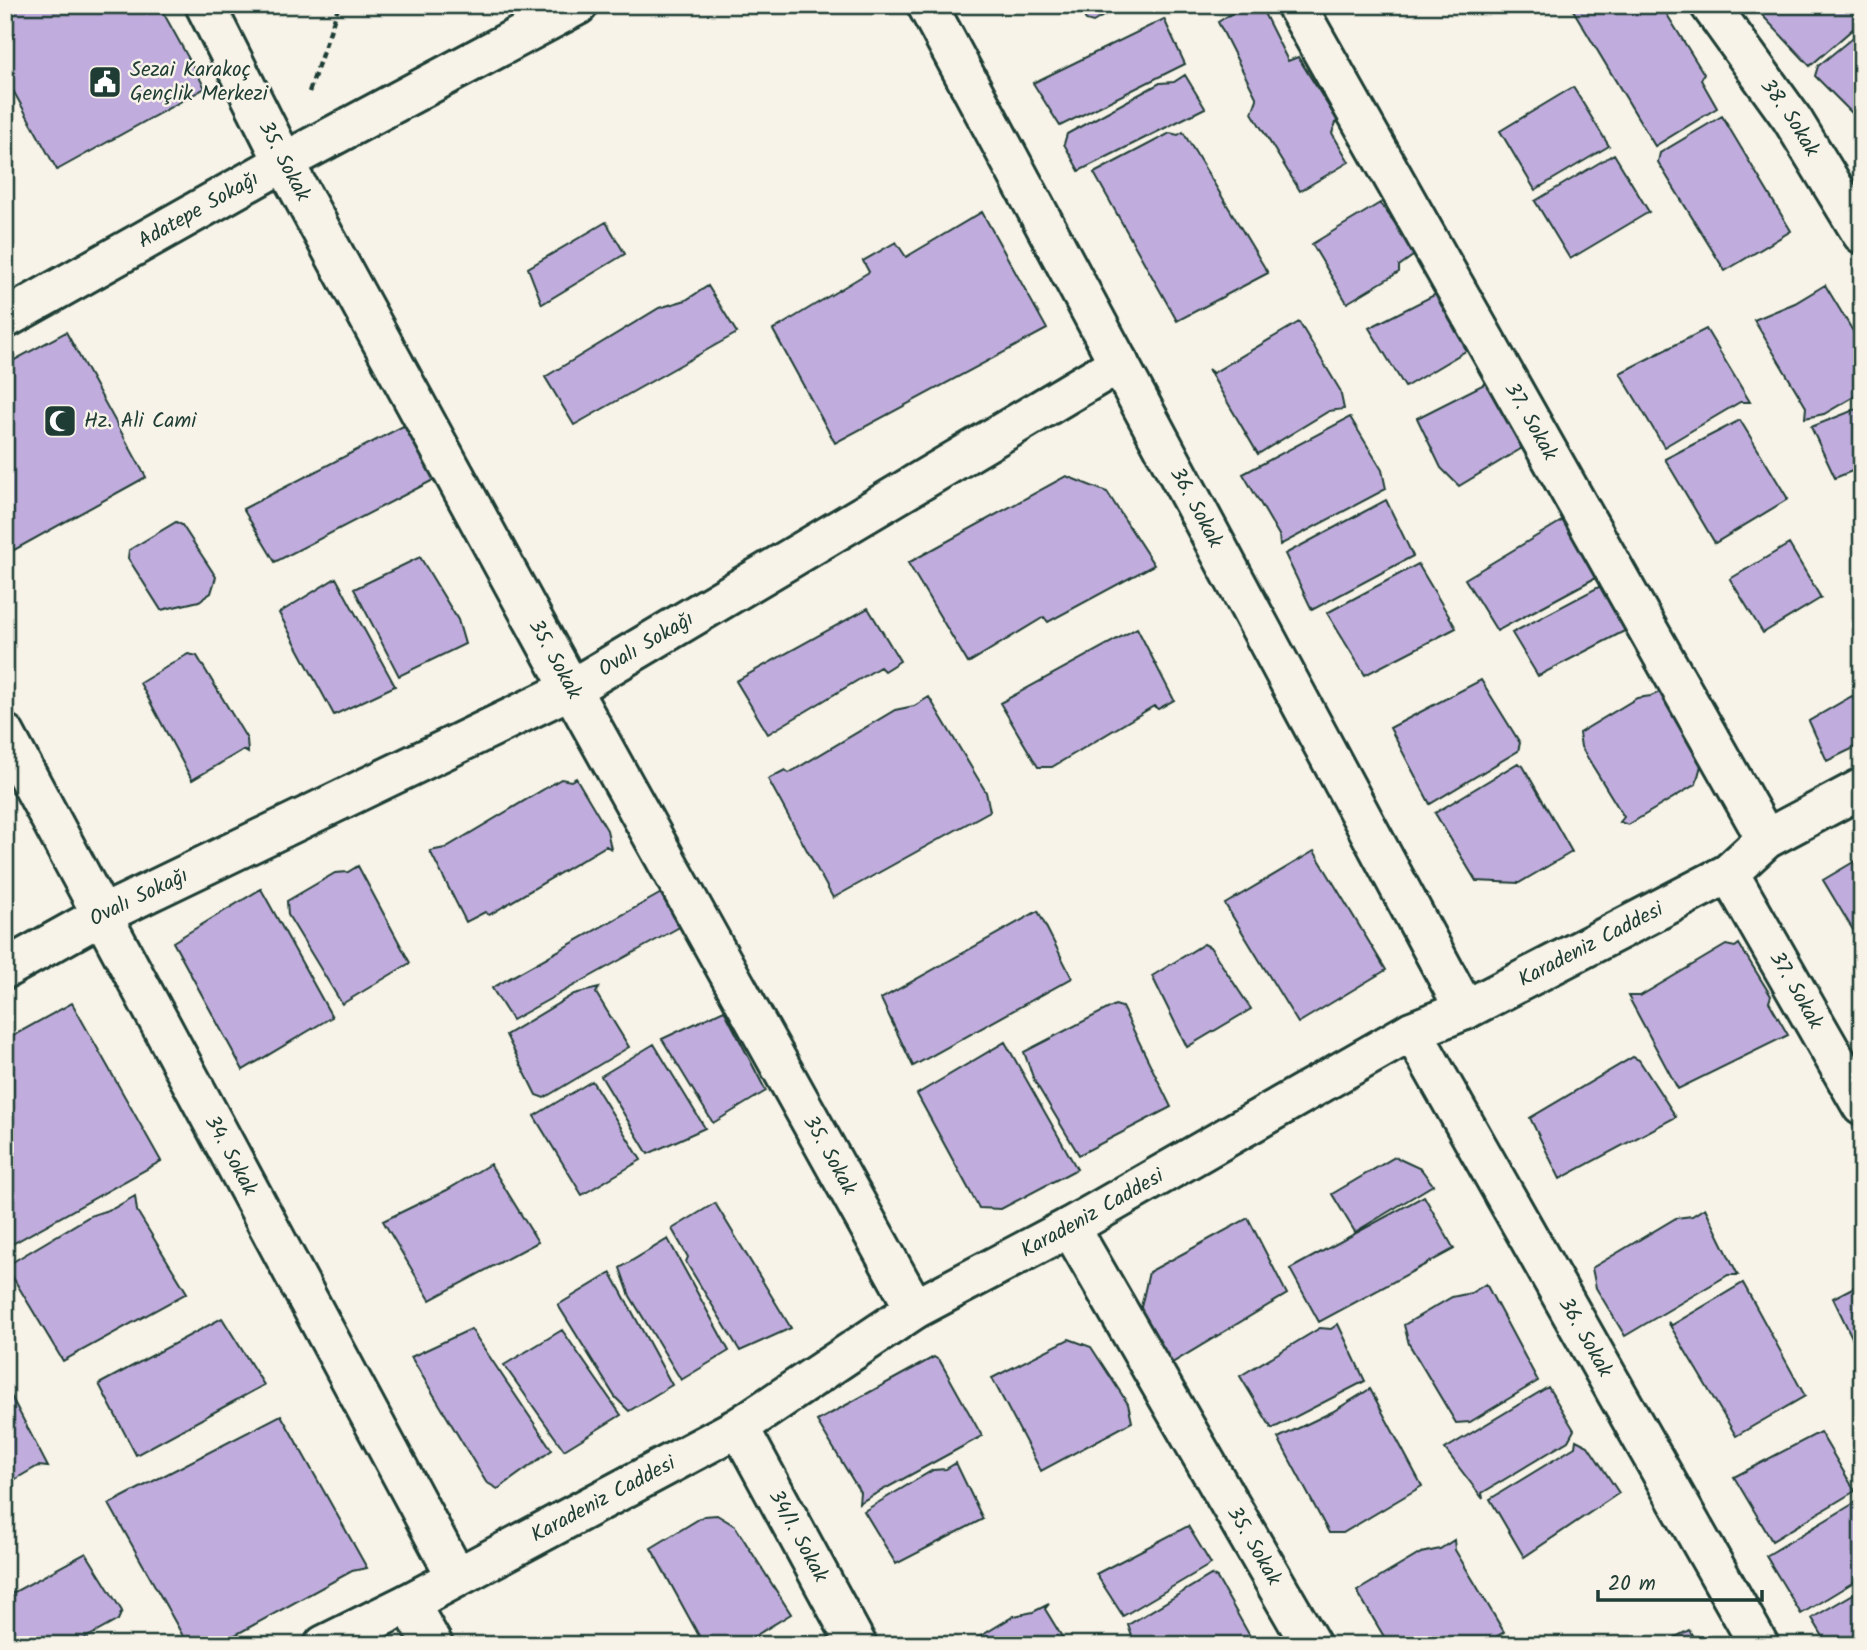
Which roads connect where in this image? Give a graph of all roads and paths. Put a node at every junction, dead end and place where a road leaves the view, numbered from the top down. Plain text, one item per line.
1 (205, 5) edge
2 (339, 5) edge
3 (578, 5) edge
4 (928, 5) edge
5 (1296, 5) edge
6 (1710, 5) edge
7 (284, 162) junction
8 (1862, 234) edge
9 (5, 319) edge
10 (1119, 363) junction
11 (571, 690) junction
12 (5, 734) edge
13 (1862, 788) edge
14 (1766, 839) junction
15 (1729, 873) junction
16 (102, 915) junction
17 (5, 969) edge
18 (1465, 1010) junction
19 (1412, 1031) junction
20 (1862, 1107) edge
21 (1070, 1227) junction
22 (915, 1308) junction
23 (739, 1427) junction
24 (456, 1576) junction
25 (409, 1603) junction
26 (324, 1645) edge
27 (433, 1645) edge
28 (857, 1645) edge
29 (1311, 1645) edge
30 (1759, 1645) edge

1 - 7 street, 35. Sokak
2 - 7 path
3 - 7 street, Adatepe Sokağı
4 - 10 street, 36. Sokak
5 - 14 street, 37. Sokak
6 - 8 street, 38. Sokak
7 - 9 street, Adatepe Sokağı
7 - 11 street, 35. Sokak
10 - 11 street, Ovalı Sokağı
10 - 18 street, 36. Sokak
11 - 16 street, Ovalı Sokağı
11 - 22 street, 35. Sokak
12 - 16 street, 34. Sokak
13 - 14 street, Karadeniz Caddesi
14 - 15 street, Karadeniz Caddesi
15 - 18 street, Karadeniz Caddesi
15 - 20 street, 37. Sokak
16 - 17 street, Ovalı Sokağı
16 - 24 street, 34. Sokak
18 - 19 street, Karadeniz Caddesi
19 - 21 street, Karadeniz Caddesi
19 - 30 street, 36. Sokak
21 - 22 street, Karadeniz Caddesi
21 - 29 street, 35. Sokak
22 - 23 street, Karadeniz Caddesi
23 - 24 street, Karadeniz Caddesi
23 - 28 street, 34/1. Sokak
24 - 25 street, Karadeniz Caddesi
25 - 26 street, Karadeniz Caddesi
25 - 27 street

